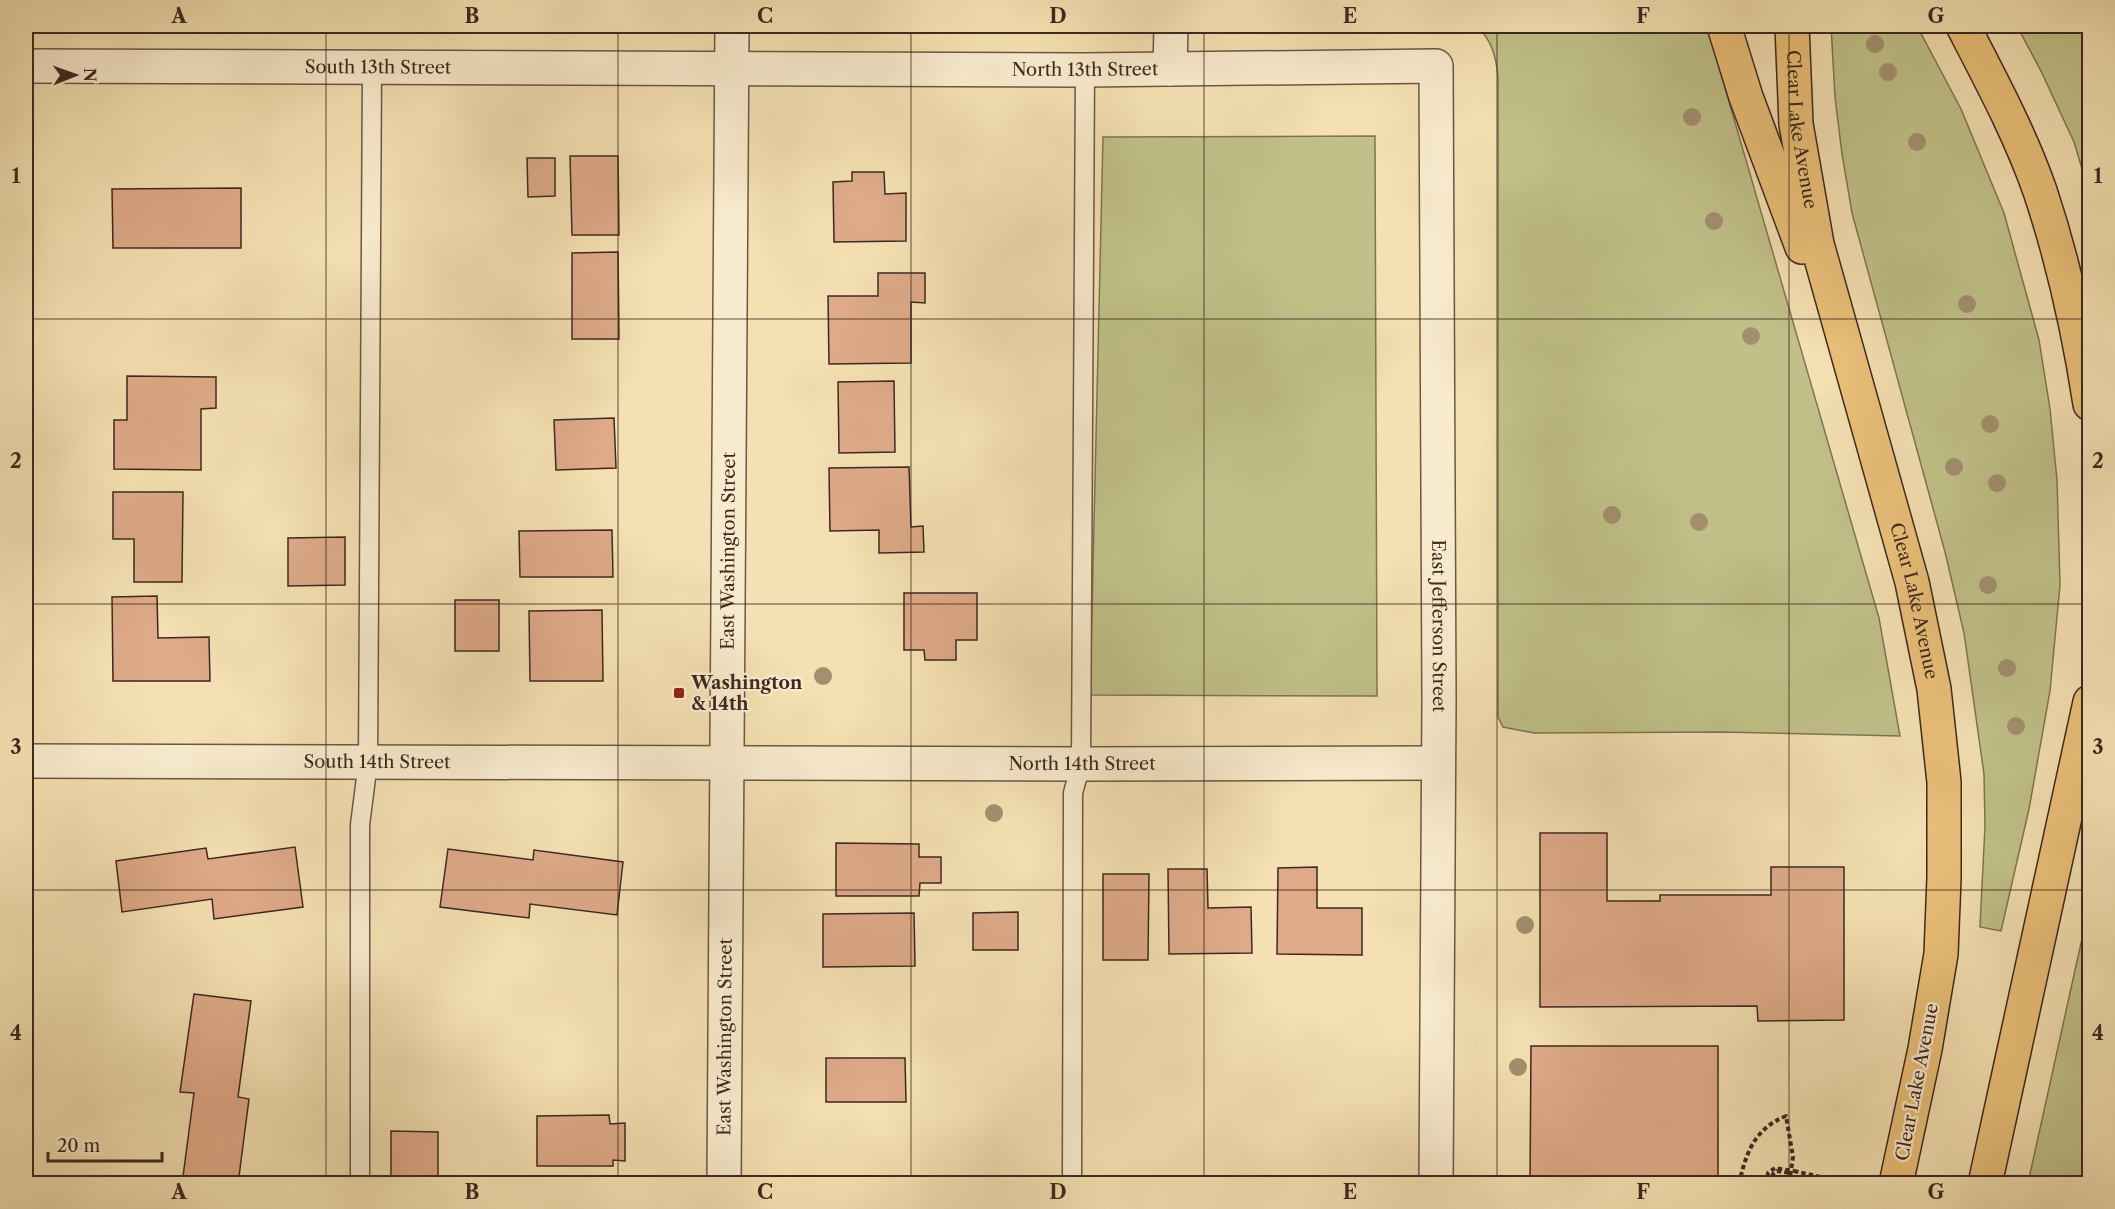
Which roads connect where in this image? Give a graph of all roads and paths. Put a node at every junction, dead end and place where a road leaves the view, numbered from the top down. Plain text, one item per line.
1 (732, 26) edge
2 (1171, 26) edge
3 (1724, 26) edge
4 (1792, 26) edge
5 (1963, 26) edge
6 (26, 66) edge
7 (1436, 66) joint
8 (372, 68) junction
9 (732, 69) junction
10 (1170, 69) junction
11 (1085, 70) junction
12 (2090, 404) edge
13 (1863, 409) junction
14 (2090, 702) edge
15 (26, 761) edge
16 (368, 762) junction
17 (727, 762) junction
18 (1438, 763) junction
19 (1081, 764) junction
20 (1792, 1172) junction
21 (360, 1184) edge
22 (724, 1184) edge
23 (1072, 1184) edge
24 (1436, 1184) edge
25 (1738, 1184) edge
26 (1769, 1184) edge
27 (1789, 1184) edge
28 (1834, 1184) edge
29 (1896, 1184) edge
30 (1984, 1184) edge

1 - 9 street, East Washington Street
2 - 10 street
3 - 13 main road
4 - 13 main road, Clear Lake Avenue
5 - 12 main road
6 - 8 street, South 13th Street
7 - 10 street, North 13th Street
7 - 18 street, East Jefferson Street
8 - 9 street, South 13th Street
8 - 16 lane
9 - 11 street, North 13th Street
9 - 17 street, East Washington Street
10 - 11 street, North 13th Street
11 - 19 lane
13 - 29 main road, Clear Lake Avenue
14 - 30 main road
15 - 16 street, South 14th Street
16 - 17 street, South 14th Street
16 - 21 lane
17 - 19 street, North 14th Street
17 - 22 street, East Washington Street
18 - 19 street, North 14th Street
18 - 24 street, East Jefferson Street
19 - 23 lane
20 - 25 path
20 - 26 path, bridge
20 - 27 path
20 - 28 path

